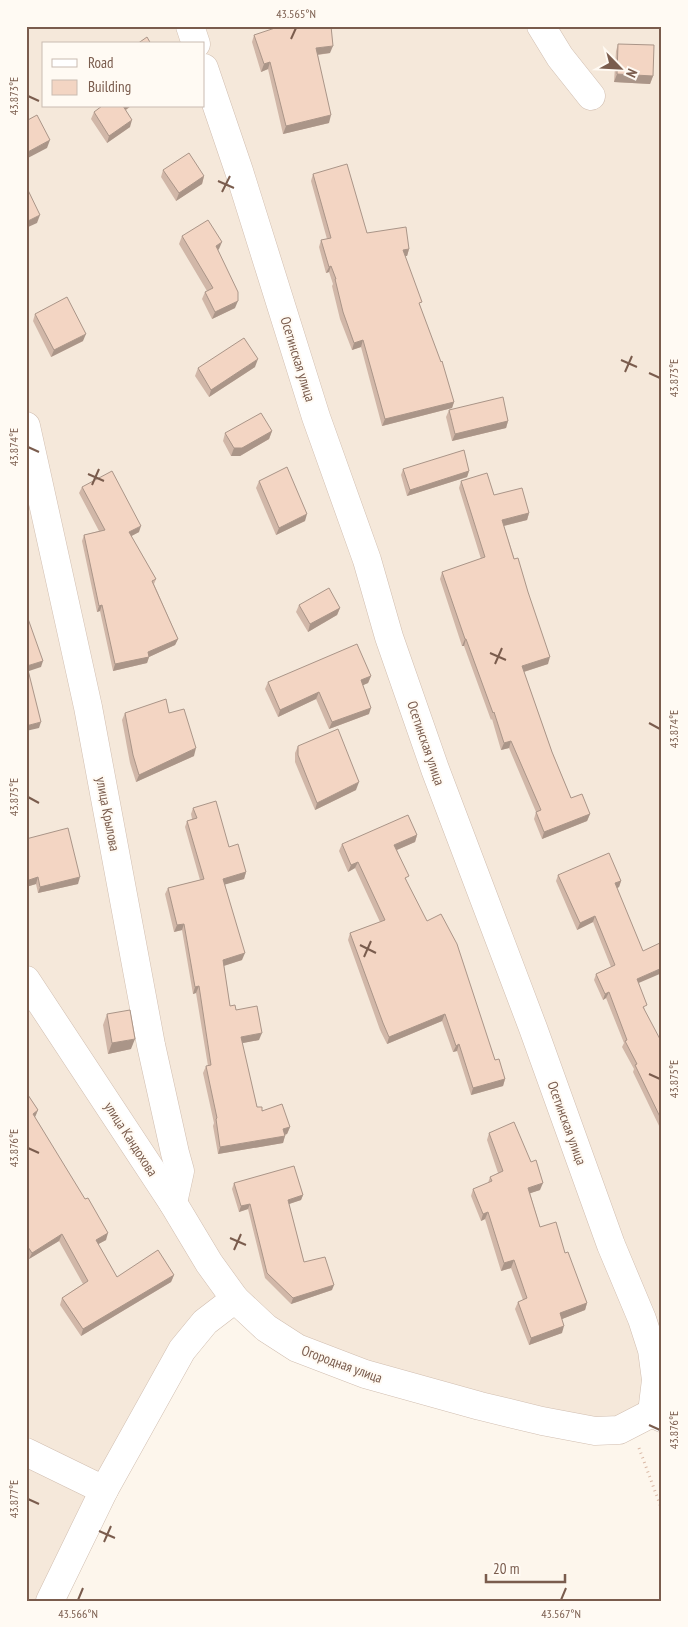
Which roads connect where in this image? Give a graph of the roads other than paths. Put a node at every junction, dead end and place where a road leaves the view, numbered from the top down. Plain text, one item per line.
1 (190, 26) edge
2 (541, 26) edge
3 (195, 42) edge
4 (205, 71) edge
5 (591, 96) dead end
6 (26, 426) edge
7 (26, 980) edge
8 (173, 1203) junction
9 (235, 1299) junction
10 (648, 1419) edge
11 (26, 1452) edge
12 (104, 1490) junction
13 (50, 1601) edge

1 - 3 street
2 - 5 street
4 - 10 street, Осетинская улица
6 - 8 street, улица Крылова
7 - 8 street, улица Кандохова
8 - 9 street, улица Кандохова
9 - 10 street, Огородная улица
9 - 12 street
11 - 12 street
12 - 13 street

